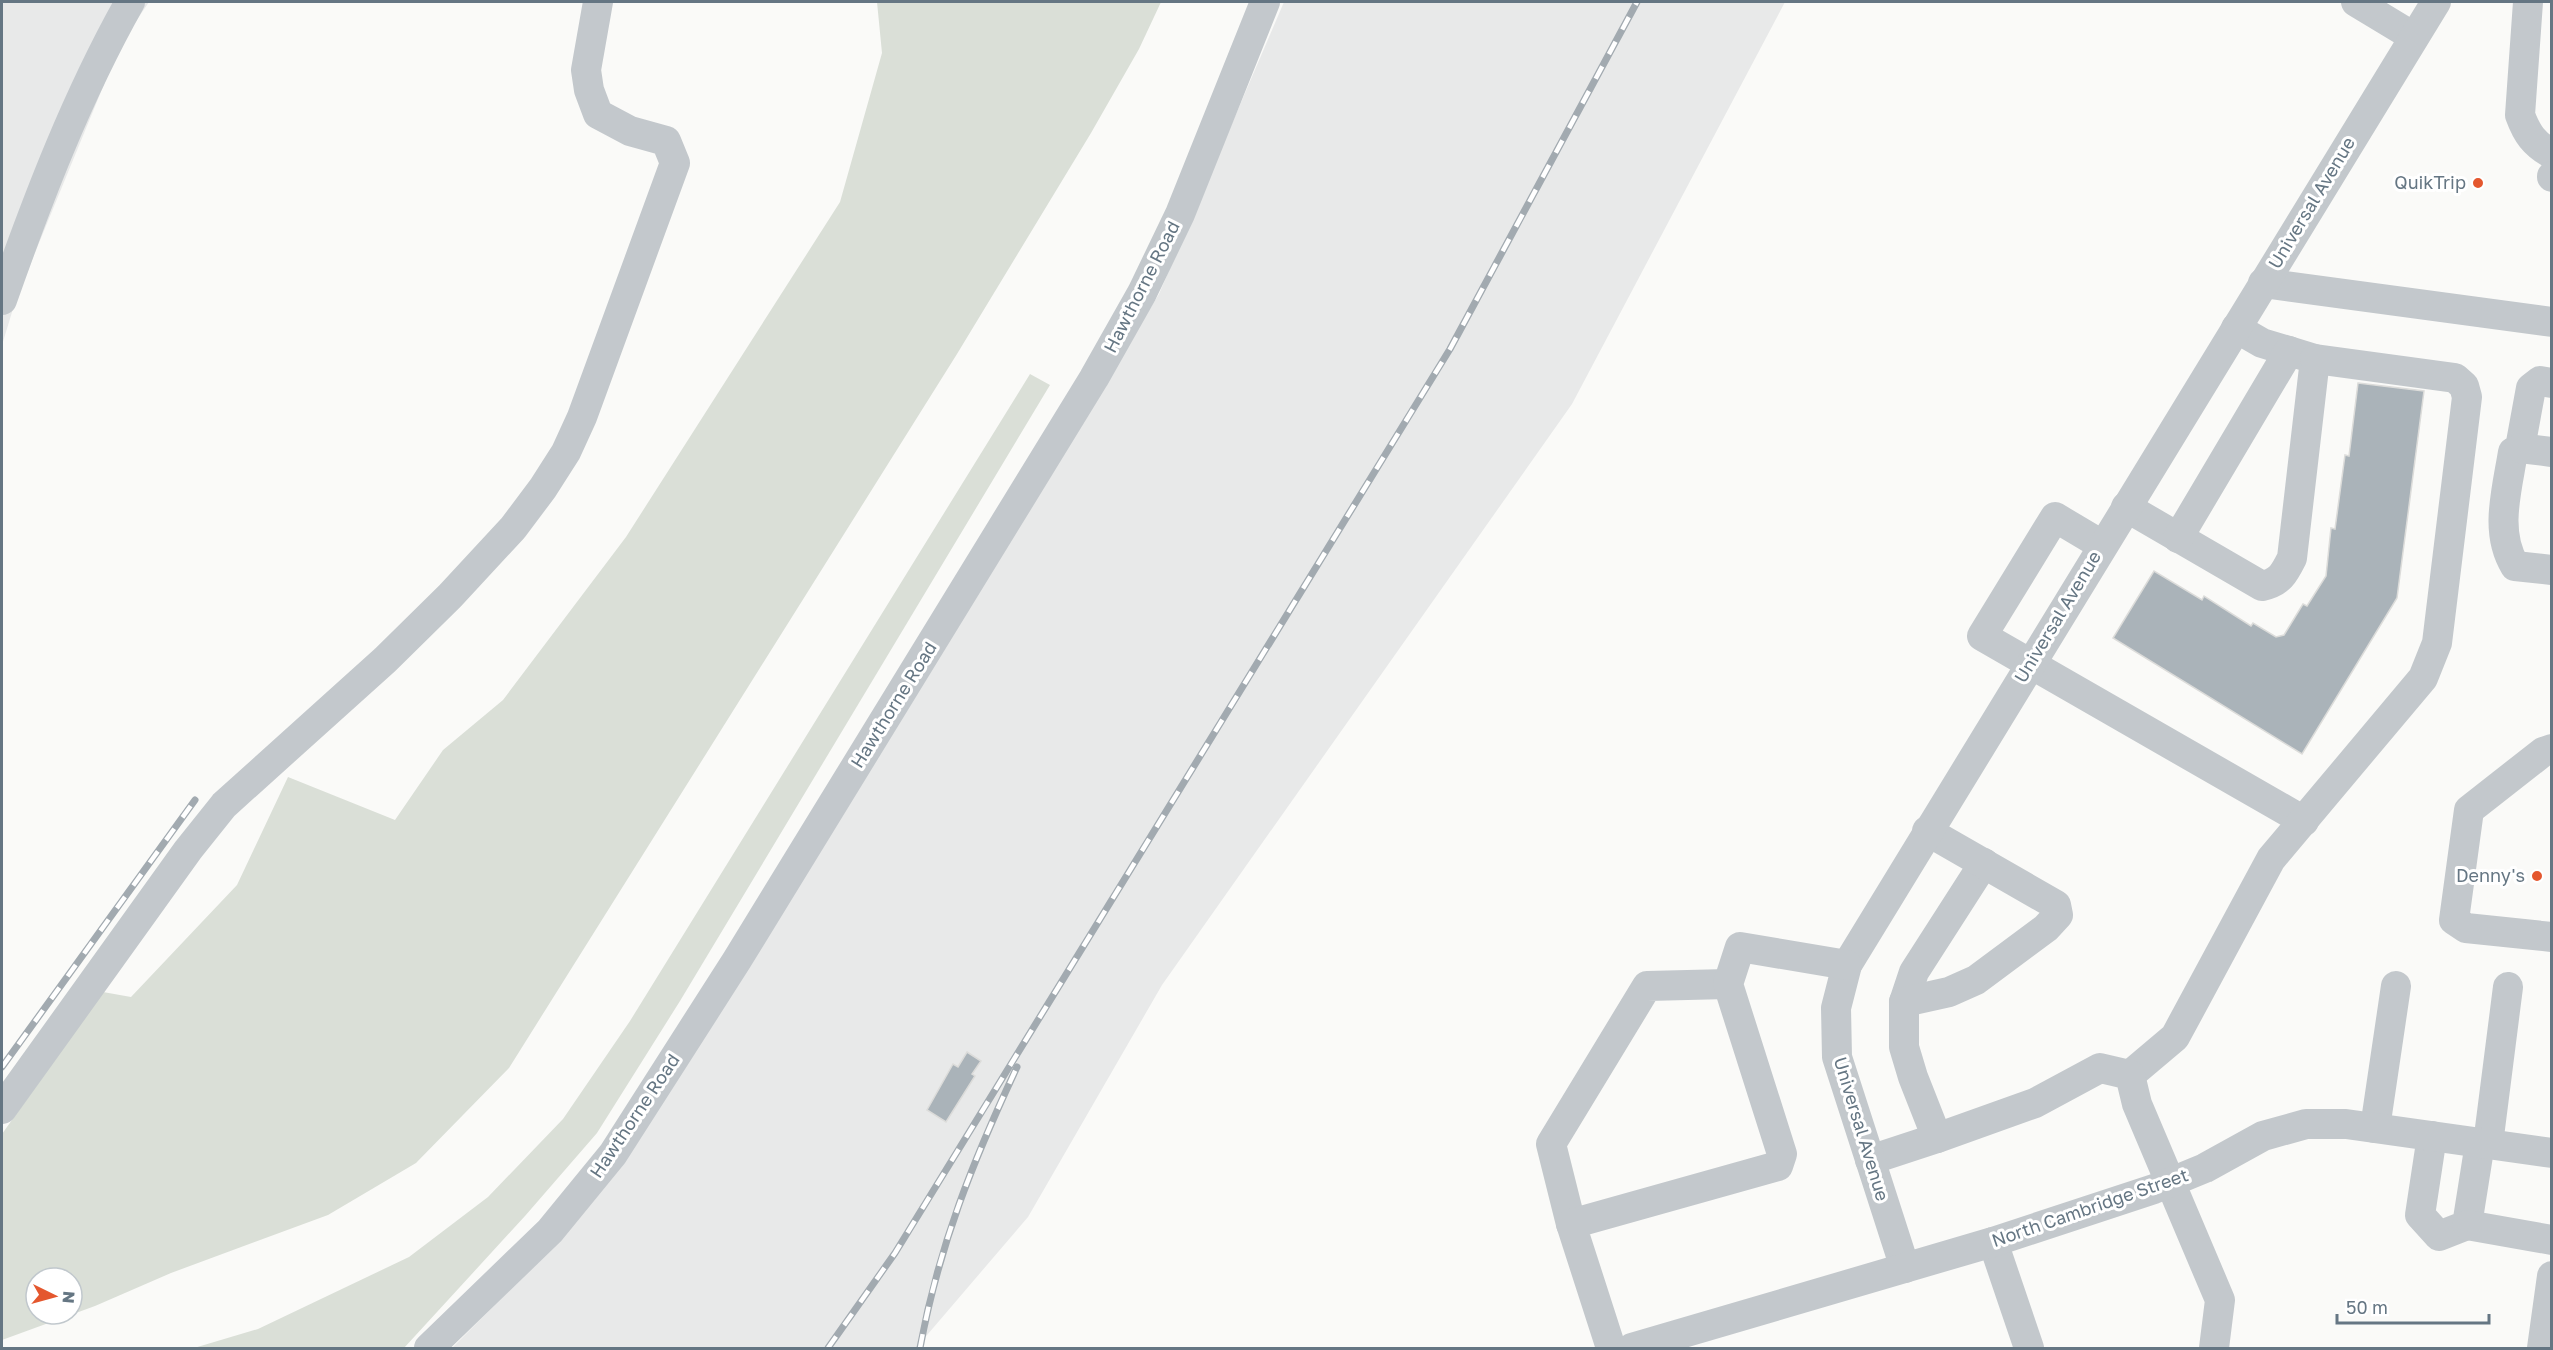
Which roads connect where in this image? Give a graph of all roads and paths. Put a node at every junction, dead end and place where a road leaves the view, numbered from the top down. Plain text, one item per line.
1 (130, 2) edge
2 (598, 2) edge
3 (1265, 2) edge
4 (2356, 2) edge
5 (2436, 2) edge
6 (2528, 2) edge
7 (2414, 37) junction
8 (2552, 154) edge
9 (2263, 283) junction
10 (2, 300) edge
11 (2552, 322) edge
12 (2235, 328) junction
13 (2302, 355) junction
14 (2552, 383) edge
15 (2520, 448) junction
16 (2552, 452) edge
17 (2126, 507) junction
18 (2178, 538) junction
19 (2102, 546) junction
20 (2552, 570) edge
21 (2029, 665) junction
22 (2552, 750) edge
23 (2304, 821) junction
24 (1927, 831) junction
25 (1984, 864) junction
26 (2552, 938) edge
27 (1847, 965) junction
28 (1728, 984) junction
29 (2396, 986) dead end
30 (2508, 987) dead end
31 (1904, 1002) junction
32 (2130, 1075) junction
33 (2, 1110) edge
34 (2375, 1128) junction
35 (2432, 1136) junction
36 (1937, 1138) junction
37 (2484, 1144) junction
38 (2552, 1153) edge
39 (1870, 1160) junction
40 (2171, 1182) junction
41 (1571, 1224) junction
42 (2467, 1226) junction
43 (2552, 1240) edge
44 (1993, 1242) junction
45 (1905, 1268) junction
46 (2552, 1276) edge
47 (429, 1348) edge
48 (1611, 1348) edge
49 (1632, 1348) edge
50 (2030, 1348) edge
51 (2214, 1348) edge
52 (2542, 1348) edge

1 - 10 street
2 - 33 street
3 - 47 street, Hawthorne Road
4 - 7 street
5 - 7 street, Universal Avenue
6 - 8 street
7 - 9 street, Universal Avenue
9 - 11 street
9 - 12 street, Universal Avenue
12 - 13 street
12 - 17 street, Universal Avenue
13 - 18 street
13 - 18 street
13 - 23 street
14 - 15 street
15 - 16 street
15 - 20 street
17 - 18 street
17 - 19 street, Universal Avenue
19 - 21 street, Universal Avenue
19 - 21 street
21 - 23 street
21 - 24 street, Universal Avenue
22 - 26 street
23 - 32 street
24 - 25 street
24 - 27 street, Universal Avenue
25 - 31 street
25 - 31 street
27 - 28 street
27 - 39 street, Universal Avenue
28 - 41 street
28 - 41 street
29 - 34 street
30 - 37 street
31 - 36 street
32 - 36 street
32 - 40 street
34 - 35 street, North Cambridge Street
34 - 40 street, North Cambridge Street
35 - 37 street, North Cambridge Street
35 - 42 street
36 - 39 street
37 - 38 street, North Cambridge Street
37 - 42 street
39 - 45 street, Universal Avenue
40 - 44 street, North Cambridge Street
40 - 51 street
41 - 48 street
42 - 43 street
44 - 45 street, North Cambridge Street
44 - 50 street
45 - 49 street, North Cambridge Street
46 - 52 street

